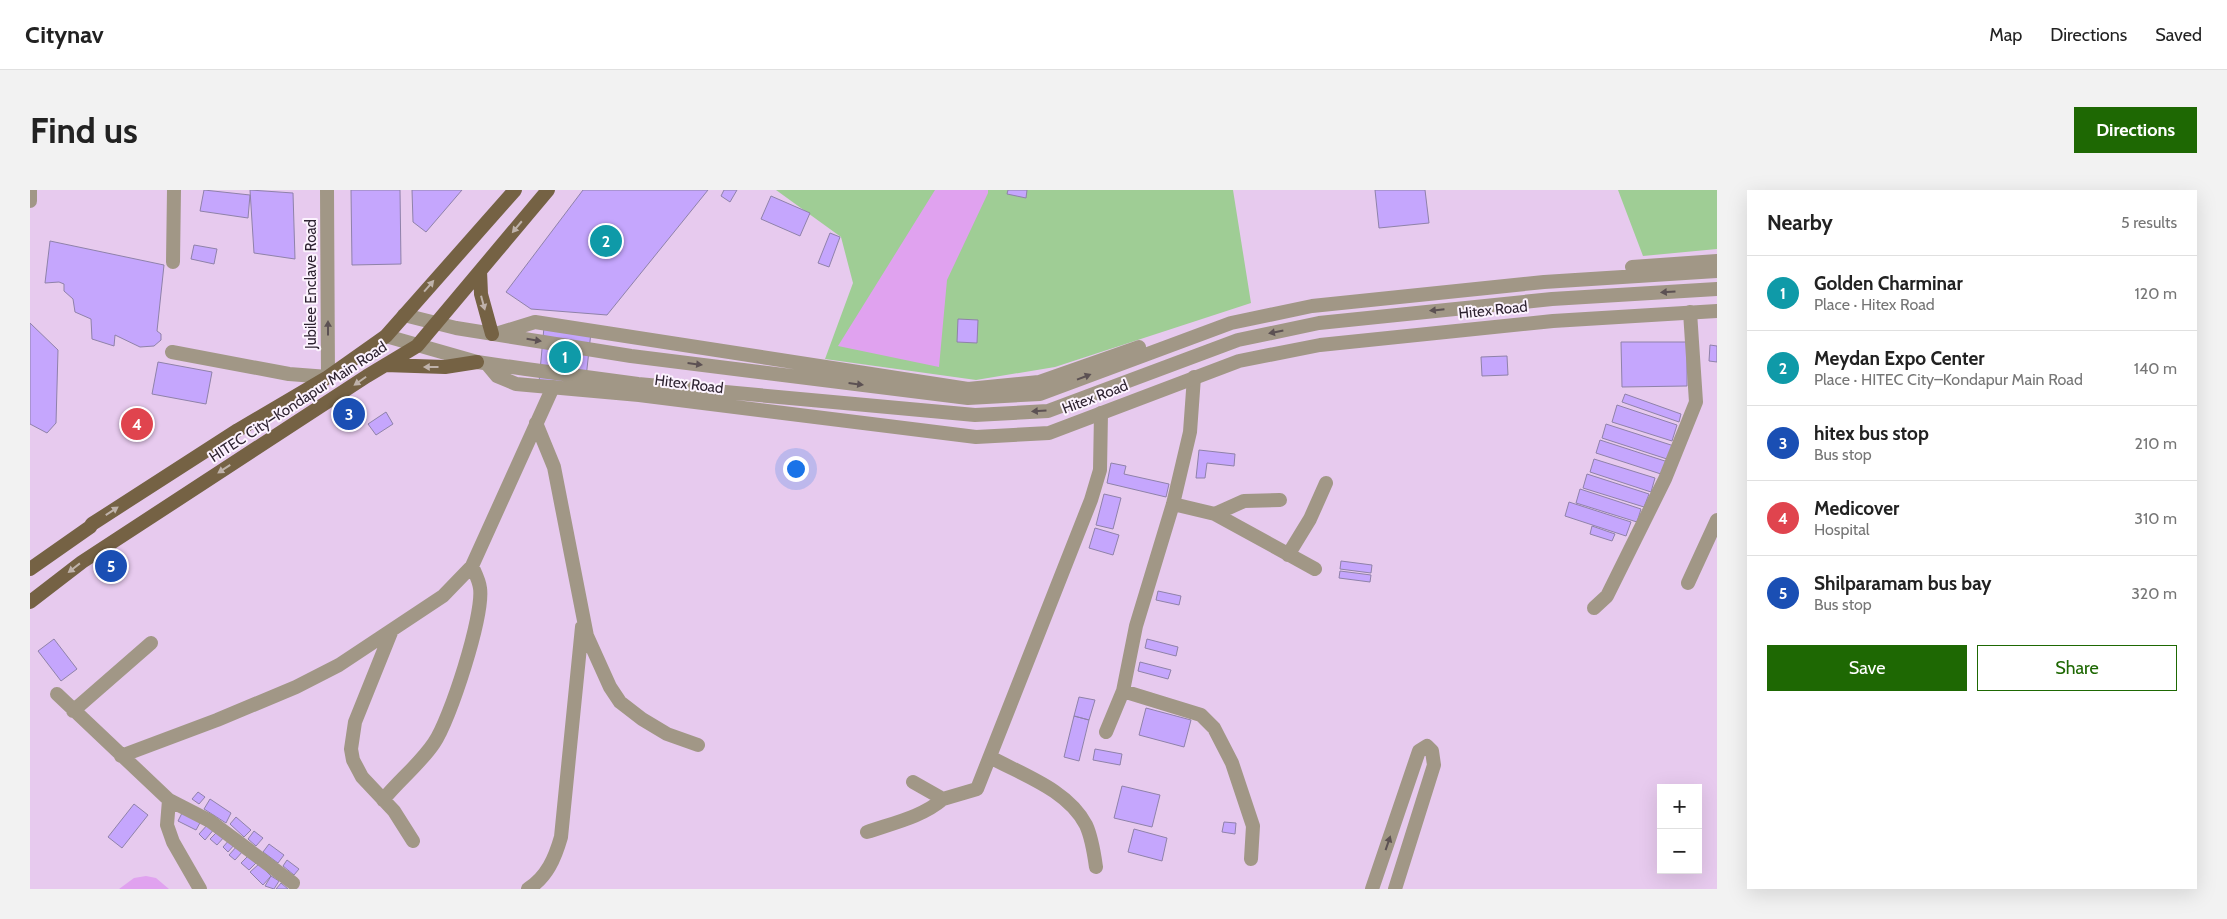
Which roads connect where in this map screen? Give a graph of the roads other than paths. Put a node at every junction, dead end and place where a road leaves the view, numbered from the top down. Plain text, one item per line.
1 (30, 190) edge
2 (174, 190) edge
3 (327, 190) edge
4 (515, 190) edge
5 (548, 190) edge
6 (30, 201) edge
7 (1717, 261) edge
8 (173, 262) dead end
9 (480, 271) junction
10 (1717, 271) edge
11 (1717, 289) edge
12 (1717, 310) edge
13 (1690, 312) junction
14 (404, 315) junction
15 (434, 323) junction
16 (494, 334) junction
17 (386, 336) junction
18 (417, 346) junction
19 (172, 352) dead end
20 (482, 363) junction
21 (385, 365) junction
22 (328, 377) junction
23 (1194, 377) junction
24 (553, 387) junction
25 (1101, 413) junction
26 (536, 423) junction
27 (1326, 483) dead end
28 (1280, 500) dead end
29 (1173, 504) junction
30 (1215, 514) junction
31 (1717, 520) edge
32 (1288, 555) junction
33 (472, 566) junction
34 (30, 569) edge
35 (1315, 569) dead end
36 (1688, 584) dead end
37 (30, 602) edge
38 (1594, 608) dead end
39 (583, 621) junction
40 (392, 630) junction
41 (151, 643) dead end
42 (1123, 691) junction
43 (57, 694) dead end
44 (73, 711) junction
45 (1106, 732) dead end
46 (698, 745) dead end
47 (121, 756) junction
48 (990, 757) junction
49 (913, 782) dead end
50 (943, 799) junction
51 (169, 800) junction
52 (383, 800) junction
53 (867, 832) dead end
54 (413, 841) dead end
55 (1251, 859) dead end
56 (1096, 866) dead end
57 (293, 883) dead end
58 (200, 889) edge
59 (528, 889) edge
60 (1372, 889) edge
61 (1395, 889) edge

1 - 6 street
2 - 8 street
22 -> 3 street, Jubilee Enclave Road
14 -> 4 main road, HITEC City–Kondapur Main Road
5 -> 9 main road, HITEC City–Kondapur Main Road
7 - 16 street, Hitex Road
9 - 15 main road, HITEC City–Kondapur Main Road
9 -> 16 main road
16 -> 10 street, Hitex Road
11 -> 20 street, Hitex Road
12 - 13 street, Hitex Road
13 - 23 street, Hitex Road
13 - 38 street
14 - 15 street, Hitex Road
14 - 17 main road, HITEC City–Kondapur Main Road
15 - 16 street, Hitex Road
15 - 18 main road, HITEC City–Kondapur Main Road
17 - 18 street, Hitex Road
17 - 22 main road, HITEC City–Kondapur Main Road
18 - 20 street, Hitex Road
18 - 21 main road, HITEC City–Kondapur Main Road
19 - 22 street
20 -> 21 main road
20 - 24 street, Hitex Road
21 -> 37 main road, HITEC City–Kondapur Main Road
34 -> 22 main road, HITEC City–Kondapur Main Road
23 - 25 street, Hitex Road
23 - 29 street
24 - 25 street, Hitex Road
24 - 26 street
25 - 48 street
26 - 33 street
26 - 39 street
27 - 32 street
28 - 30 street
29 - 30 street
29 - 42 street
30 - 32 street
31 - 36 street
32 - 35 street
33 - 40 street
33 - 52 street
39 - 46 street
39 - 59 street
40 - 47 street
40 - 52 street
41 - 44 street
42 - 45 street
42 - 55 street
43 - 44 street
44 - 47 street
47 - 51 street
48 - 50 street
48 - 56 street
49 - 50 street
50 - 53 street
51 - 57 street
51 - 58 street
52 - 54 street
60 -> 61 street

